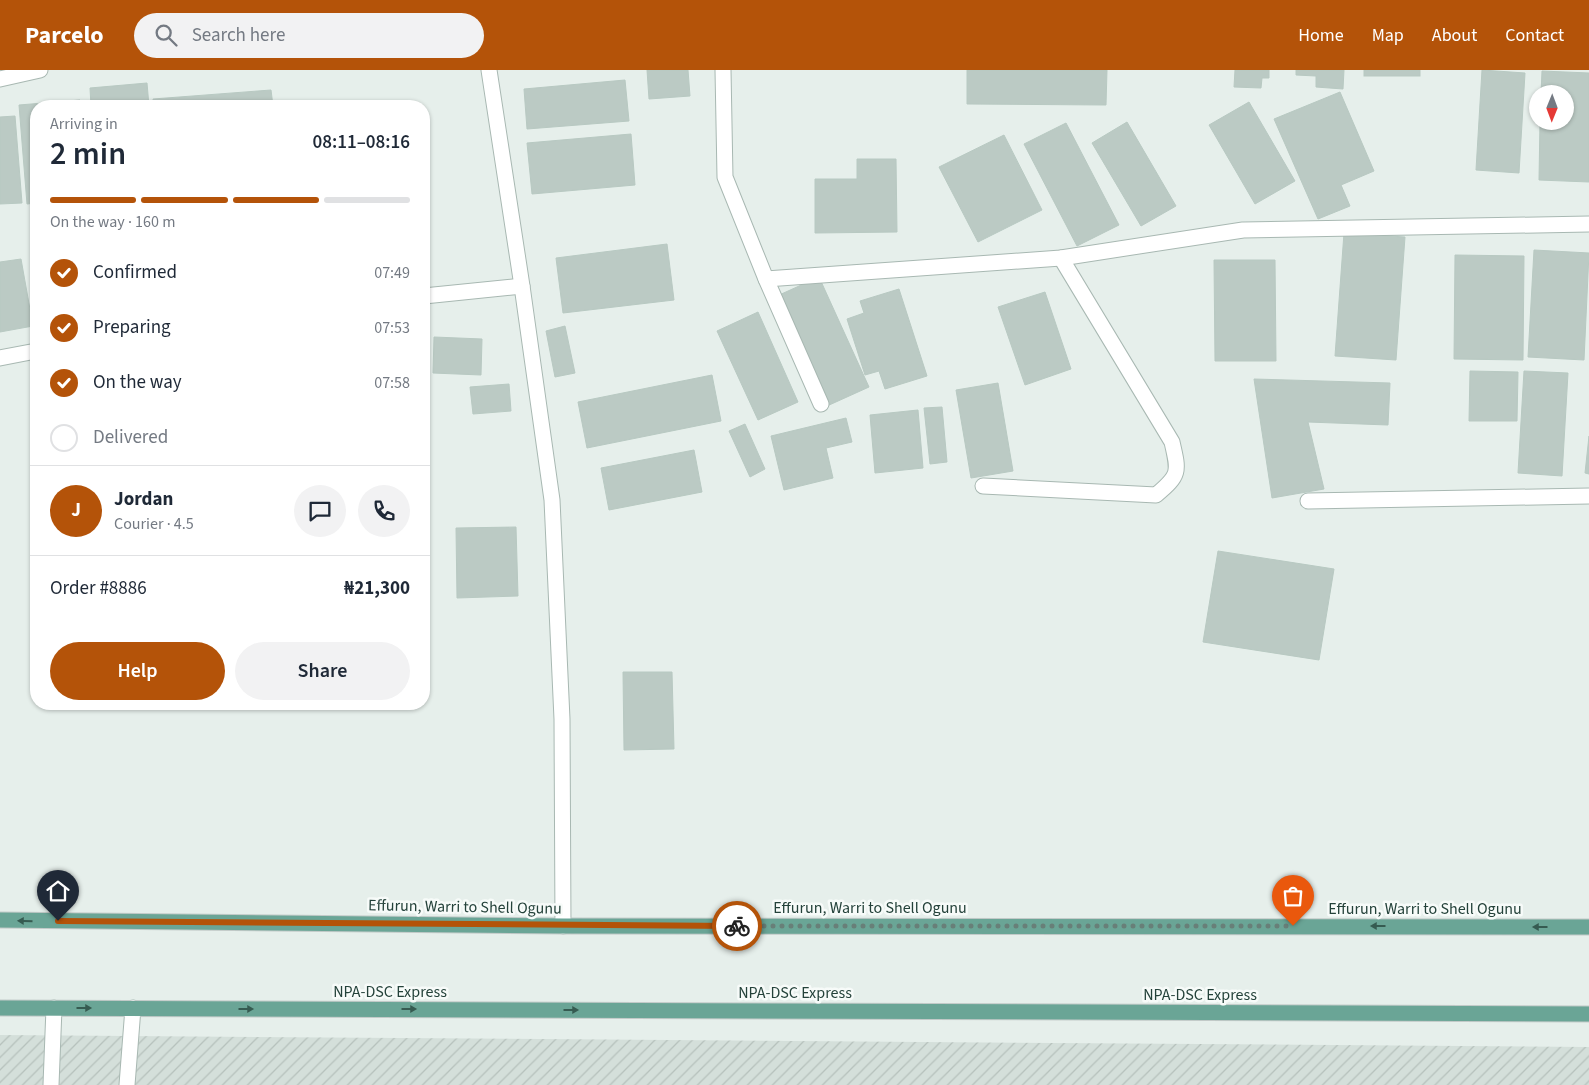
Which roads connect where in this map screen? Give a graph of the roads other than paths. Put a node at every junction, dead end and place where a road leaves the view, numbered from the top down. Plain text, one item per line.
1 (40, 70) edge
2 (489, 70) edge
3 (723, 70) edge
4 (0, 79) edge
5 (1589, 224) edge
6 (1062, 258) junction
7 (766, 279) junction
8 (522, 286) junction
9 (430, 295) edge
10 (30, 352) edge
11 (0, 358) edge
12 (821, 404) dead end
13 (983, 486) dead end
14 (1589, 496) edge
15 (1308, 501) dead end
16 (0, 920) edge
17 (562, 926) junction
18 (1589, 927) edge
19 (0, 1008) edge
20 (54, 1008) junction
21 (133, 1008) junction
22 (1589, 1014) edge
23 (51, 1085) edge
24 (127, 1085) edge

1 - 4 street
2 - 8 street
3 - 7 street
5 - 6 street
6 - 7 street
6 - 13 street
7 - 12 street
8 - 9 street
8 - 17 street
10 - 11 street
14 - 15 street
17 -> 16 main road, Effurun, Warri to Shell Ogunu
18 -> 17 main road, Effurun, Warri to Shell Ogunu
19 - 20 main road, NPA-DSC Express
20 -> 21 main road, NPA-DSC Express
20 - 23 street
21 -> 22 main road, NPA-DSC Express
21 - 24 street

